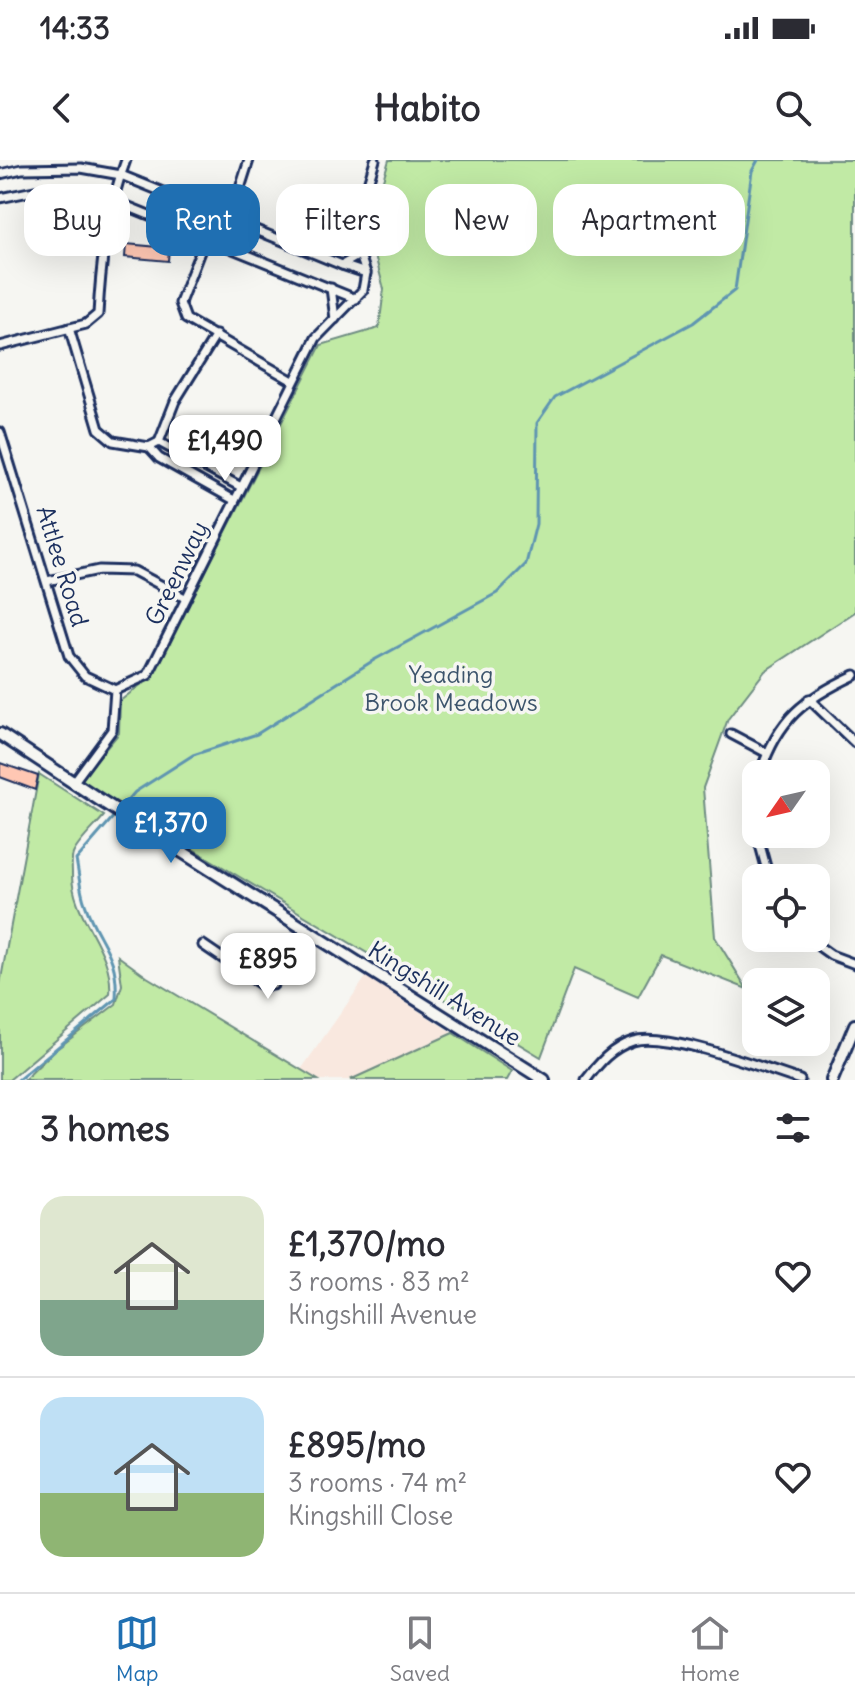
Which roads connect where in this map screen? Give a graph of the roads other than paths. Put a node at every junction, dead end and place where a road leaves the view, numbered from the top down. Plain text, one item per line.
1 (126, 160) edge
2 (249, 160) edge
3 (375, 160) edge
4 (0, 174) edge
5 (121, 175) junction
6 (118, 184) edge
7 (241, 184) edge
8 (368, 184) edge
9 (146, 185) edge
10 (24, 193) edge
11 (0, 198) edge
12 (260, 232) edge
13 (102, 256) edge
14 (197, 256) edge
15 (253, 256) edge
16 (358, 256) edge
17 (362, 256) edge
18 (342, 265) junction
19 (366, 273) junction
20 (331, 288) junction
21 (356, 299) junction
22 (335, 319) junction
23 (69, 328) junction
24 (216, 335) junction
25 (0, 346) edge
26 (293, 381) junction
27 (0, 432) edge
28 (159, 442) junction
29 (149, 447) junction
30 (241, 487) junction
31 (234, 500) junction
32 (47, 581) junction
33 (185, 598) junction
34 (855, 675) edge
35 (115, 690) junction
36 (809, 699) junction
37 (0, 734) edge
38 (731, 734) dead end
39 (855, 743) edge
40 (767, 753) junction
41 (765, 760) edge
42 (73, 783) junction
43 (310, 931) junction
44 (203, 945) dead end
45 (827, 952) edge
46 (855, 964) edge
47 (855, 1025) edge
48 (544, 1080) edge
49 (586, 1080) edge
50 (800, 1080) edge
51 (832, 1080) edge

1 - 5 street
2 - 7 street
3 - 8 street
4 - 5 street
5 - 6 street
5 - 9 street
10 - 11 street
12 - 18 street
13 - 23 street
14 - 24 street
15 - 20 street
16 - 18 street
17 - 19 street
18 - 19 street
19 - 21 street, Greenway
20 - 21 street
20 - 22 street
21 - 22 street, Greenway
22 - 26 street, Greenway
23 - 25 street
23 - 29 street
24 - 26 street
24 - 28 street
26 - 30 street, Greenway
27 - 32 street, Attlee Road
28 - 29 street
28 - 30 street
29 - 31 street
30 - 31 street, Greenway
31 - 33 street, Greenway
32 - 33 street
32 - 35 street, Attlee Road
33 - 35 street, Greenway
34 - 36 street
35 - 42 street
36 - 39 street
36 - 40 street
37 - 42 street, Kingshill Avenue
38 - 40 street
40 - 41 street
42 - 43 street, Kingshill Avenue
43 - 44 street
43 - 48 street, Kingshill Avenue
45 - 46 street
47 - 51 street
49 - 50 street

